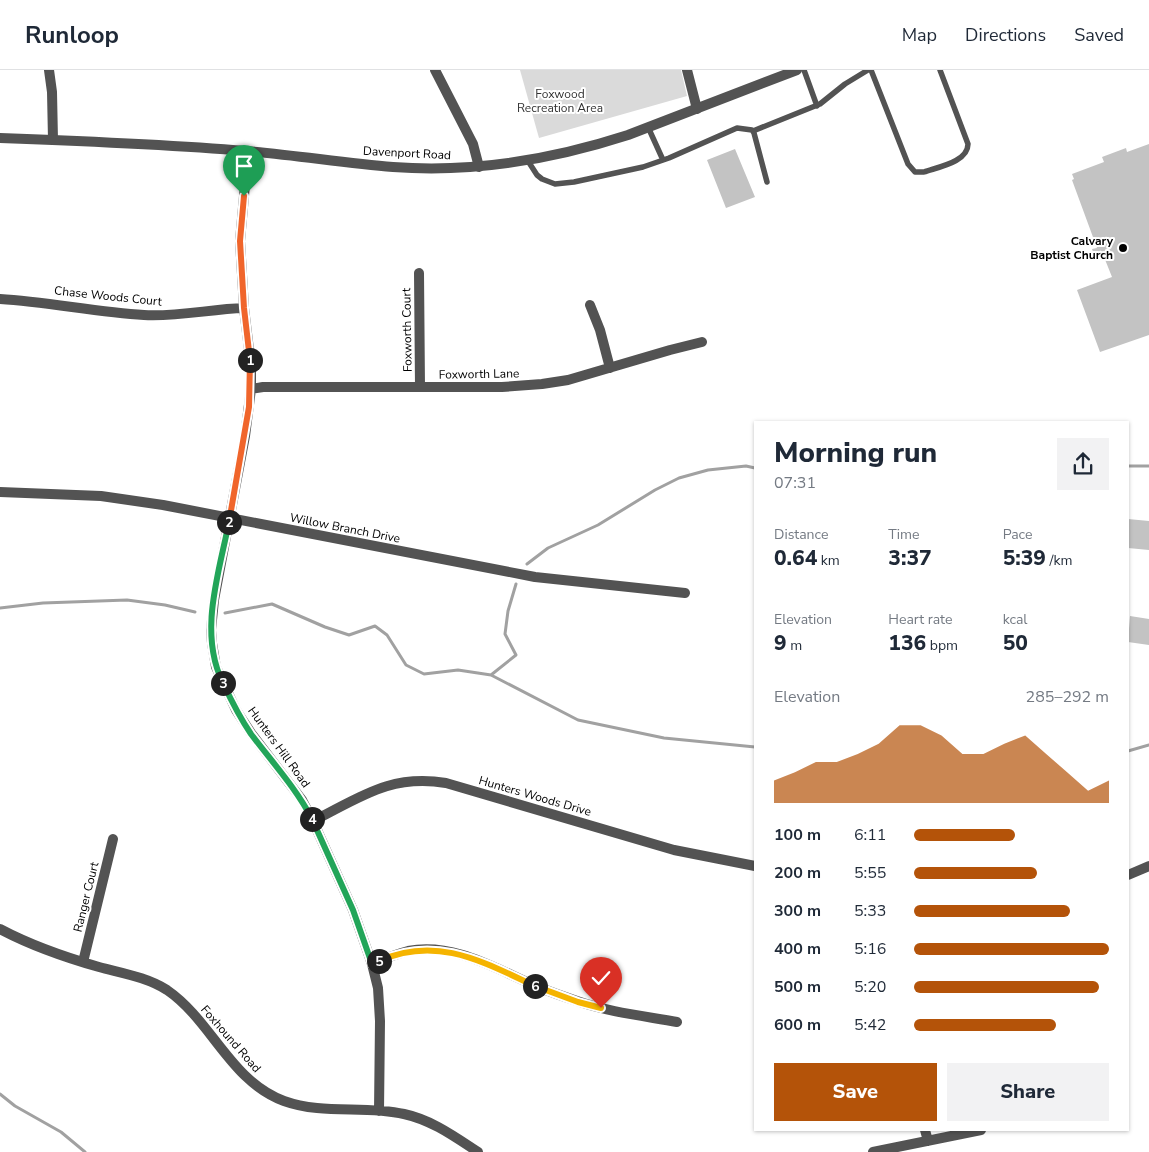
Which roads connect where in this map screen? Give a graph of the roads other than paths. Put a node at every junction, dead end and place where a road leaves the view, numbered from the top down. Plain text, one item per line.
1 (49, 70) edge
2 (435, 70) edge
3 (687, 70) edge
4 (797, 70) edge
5 (804, 70) edge
6 (870, 70) edge
7 (940, 70) edge
8 (817, 106) junction
9 (696, 109) junction
10 (648, 127) junction
11 (753, 131) junction
12 (0, 138) edge
13 (53, 140) junction
14 (248, 151) junction
15 (663, 160) junction
16 (528, 161) junction
17 (479, 167) junction
18 (767, 182) dead end
19 (419, 273) dead end
20 (0, 299) edge
21 (590, 305) dead end
22 (244, 308) junction
23 (702, 342) dead end
24 (610, 368) junction
25 (420, 387) junction
26 (251, 389) junction
27 (0, 492) edge
28 (230, 518) junction
29 (685, 593) dead end
30 (313, 821) junction
31 (113, 839) dead end
32 (754, 866) edge
33 (1149, 866) edge
34 (1129, 875) edge
35 (0, 929) edge
36 (83, 962) junction
37 (372, 964) junction
38 (677, 1022) dead end
39 (378, 1111) junction
40 (925, 1131) edge
41 (976, 1131) edge
42 (928, 1141) junction
43 (478, 1152) edge
44 (873, 1152) edge

1 - 13 street
2 - 17 street
3 - 9 street
4 - 9 street, Davenport Road
5 - 8 lane
6 - 7 lane
6 - 8 lane
8 - 11 lane
9 - 10 street, Davenport Road
10 - 15 lane
10 - 16 street, Davenport Road
11 - 15 lane
11 - 18 lane
12 - 13 street, Davenport Road
13 - 14 street, Davenport Road
14 - 17 street, Davenport Road
14 - 22 street, Hunters Hill Road
15 - 16 lane
16 - 17 street, Davenport Road
19 - 25 street, Foxworth Court
20 - 22 street, Chase Woods Court
21 - 24 street
22 - 26 street, Hunters Hill Road
23 - 24 street, Foxworth Lane
24 - 25 street, Foxworth Lane
25 - 26 street, Foxworth Lane
26 - 28 street, Hunters Hill Road
27 - 28 street, Willow Branch Drive
28 - 29 street, Willow Branch Drive
28 - 30 street, Hunters Hill Road
30 - 32 street, Hunters Woods Drive
30 - 37 street, Hunters Hill Road
31 - 36 street, Ranger Court
33 - 34 street
35 - 36 street, Foxhound Road
36 - 39 street, Foxhound Road
37 - 38 street
37 - 39 street, Hunters Hill Road
39 - 43 street, Foxhound Road
40 - 42 street
41 - 42 street
42 - 44 street

